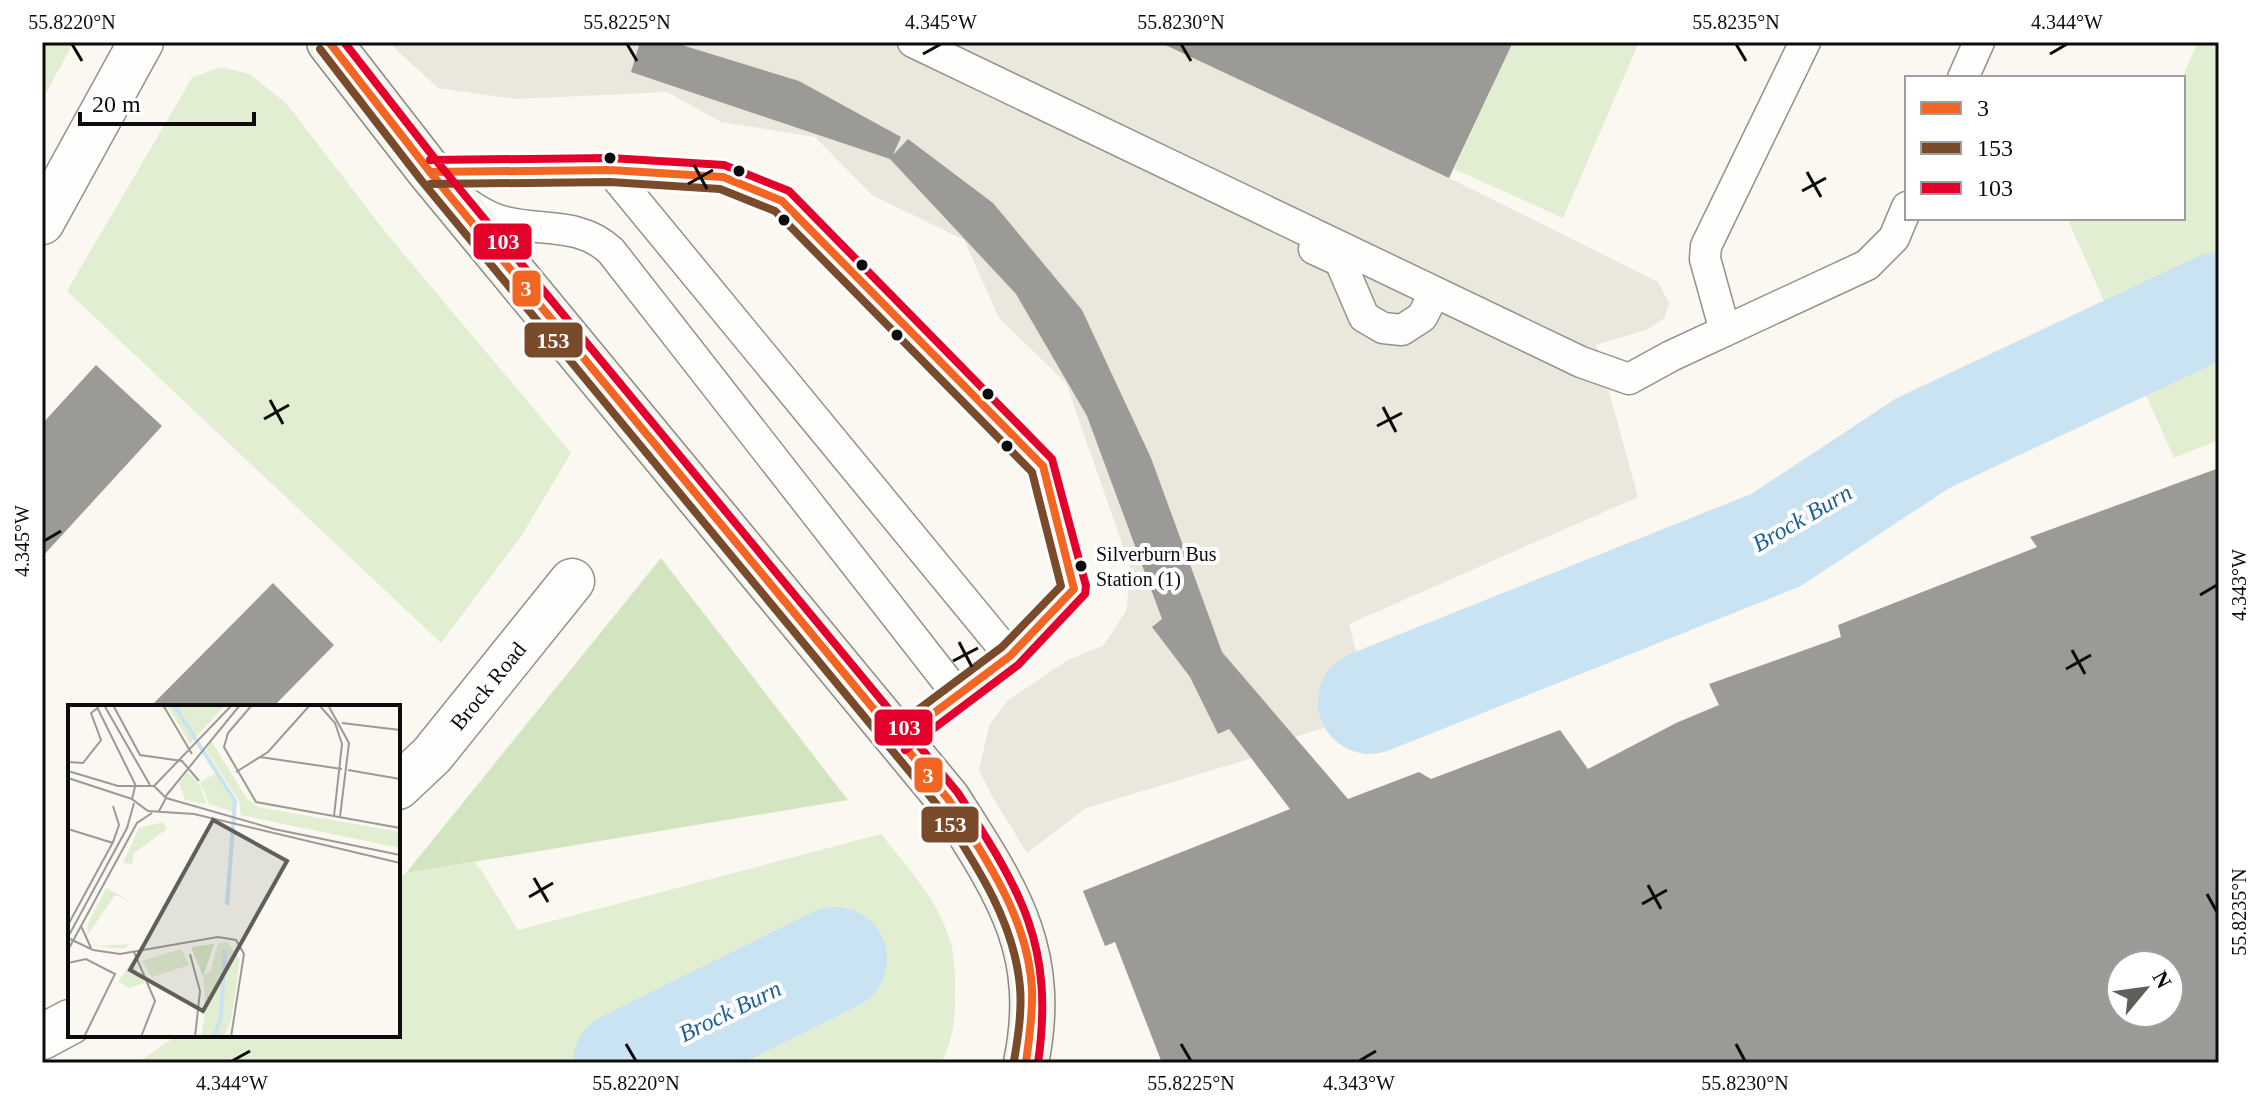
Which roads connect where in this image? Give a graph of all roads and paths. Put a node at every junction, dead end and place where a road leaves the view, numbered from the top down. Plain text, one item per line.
1 (141, 42) edge
2 (329, 42) edge
3 (913, 42) edge
4 (1805, 42) edge
5 (1979, 42) edge
6 (1964, 76) edge
7 (991, 79) junction
8 (610, 170) junction
9 (430, 172) junction
10 (1905, 212) edge
11 (42, 222) edge
12 (1435, 292) junction
13 (1725, 331) junction
14 (572, 581) dead end
15 (1010, 656) junction
16 (958, 695) junction
17 (898, 740) junction
18 (400, 785) edge
19 (68, 1023) edge
20 (42, 1037) edge
21 (1026, 1063) edge

1 - 11 street
2 - 9 street
3 - 7 lane
4 - 13 lane
5 - 6 lane
7 - 12 lane
7 - 12 lane
8 - 9 lane
8 - 15 lane
8 - 15 lane
9 - 16 lane
9 - 17 street
10 - 13 lane
12 - 13 lane
14 - 18 street, Brock Road
15 - 16 lane
16 - 17 lane
17 - 21 street
19 - 20 street

